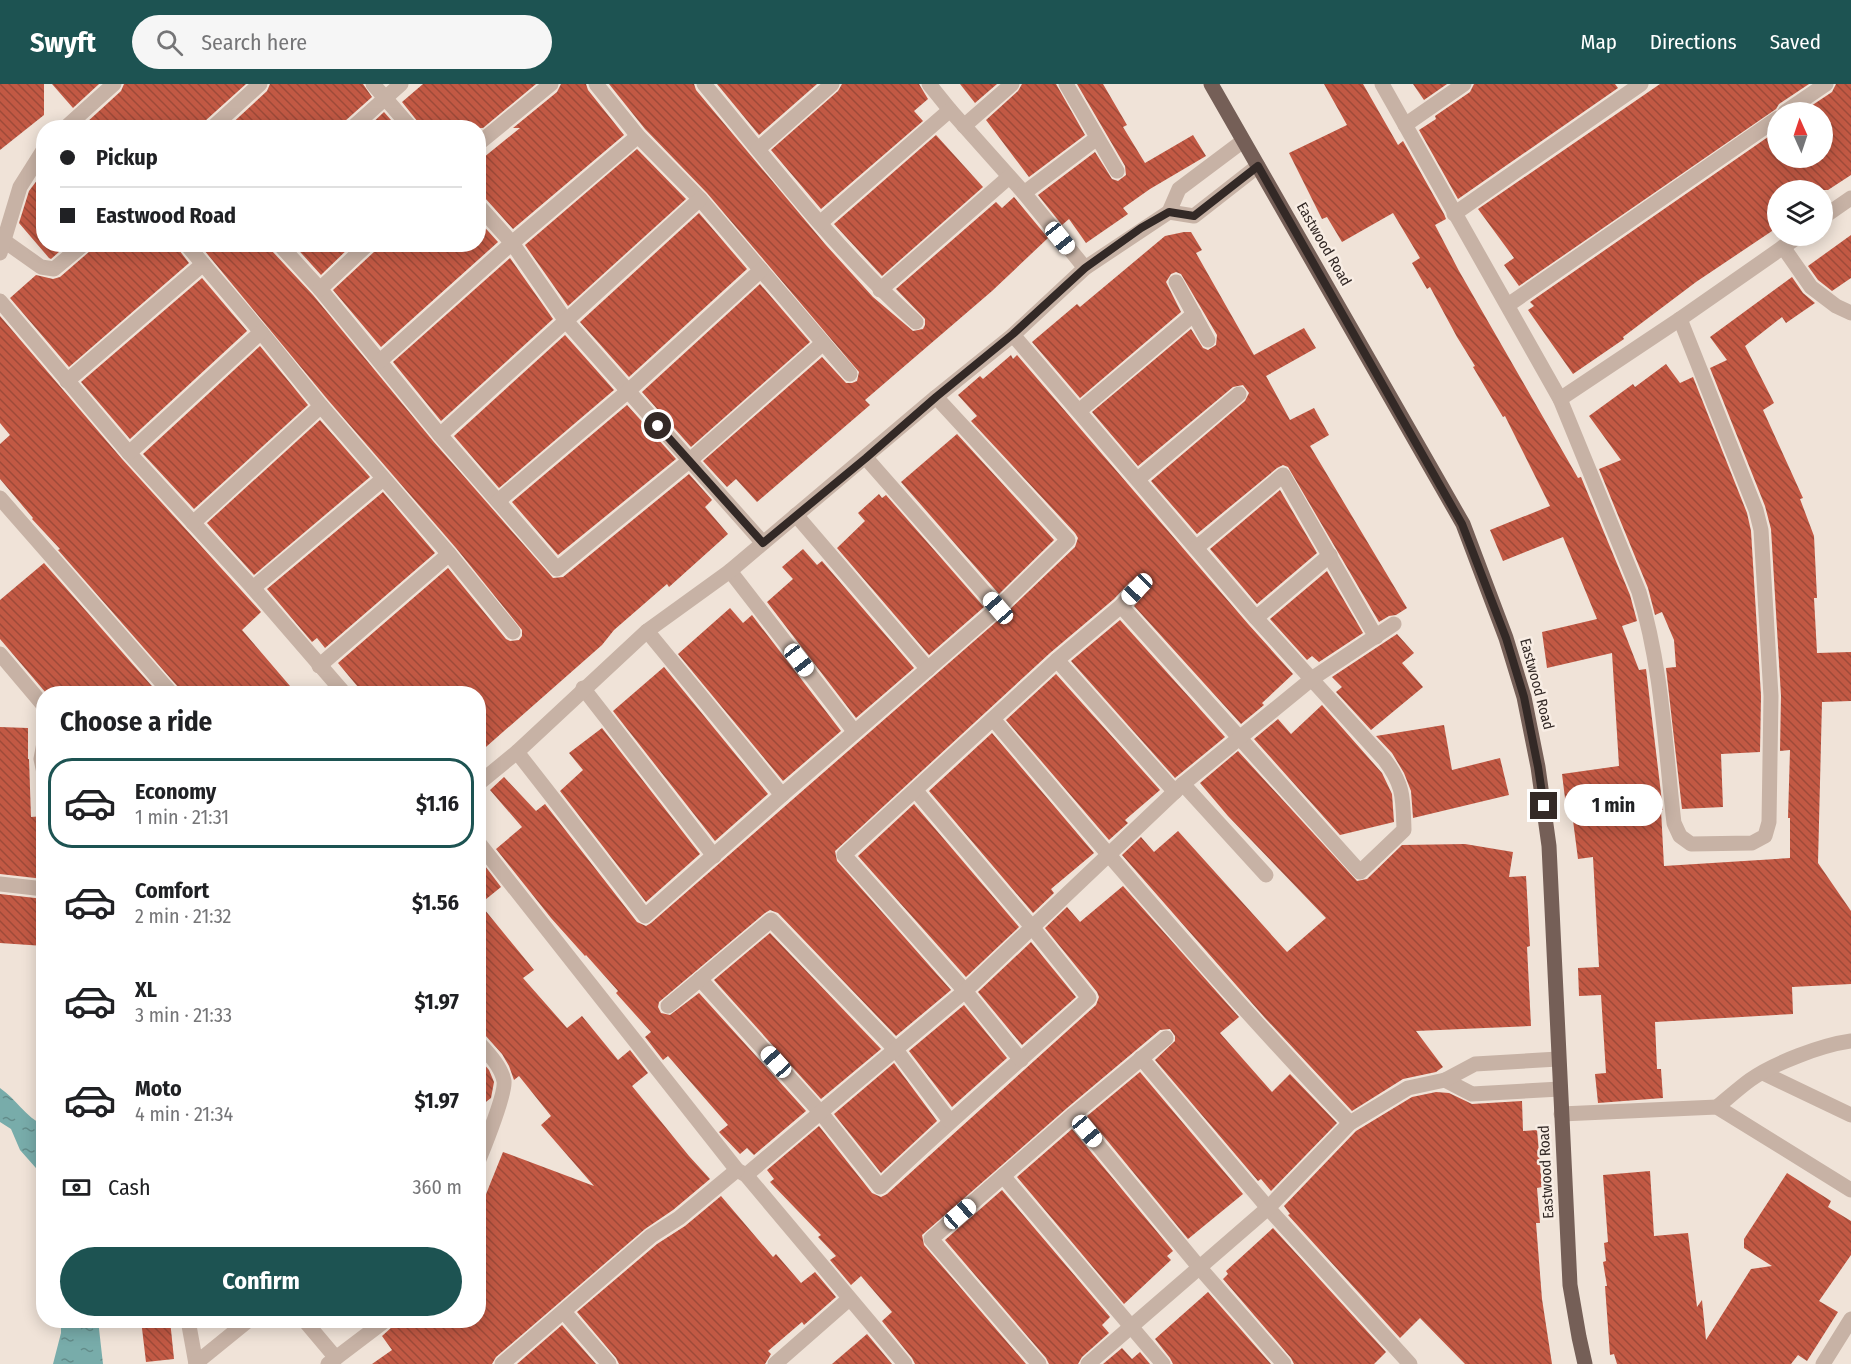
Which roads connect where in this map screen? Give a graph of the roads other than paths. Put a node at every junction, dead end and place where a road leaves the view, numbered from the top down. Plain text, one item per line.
1 (114, 84) edge
2 (260, 84) edge
3 (373, 84) edge
4 (401, 84) edge
5 (551, 84) edge
6 (596, 84) edge
7 (704, 84) edge
8 (832, 84) edge
9 (929, 84) edge
10 (1012, 84) edge
11 (1066, 84) edge
12 (1211, 84) edge
13 (1382, 84) edge
14 (1464, 84) edge
15 (1641, 84) edge
16 (1827, 84) edge
17 (385, 97) junction
18 (1800, 102) edge
19 (950, 110) junction
20 (77, 120) edge
21 (221, 120) edge
22 (361, 120) edge
23 (404, 120) edge
24 (1405, 125) junction
25 (964, 126) junction
26 (1767, 126) edge
27 (638, 136) junction
28 (486, 137) edge
29 (1097, 138) junction
30 (1243, 141) junction
31 (758, 148) junction
32 (36, 162) edge
33 (1258, 166) junction
34 (1117, 171) dead end
35 (1009, 177) junction
36 (1024, 193) junction
37 (1851, 198) edge
38 (700, 199) junction
39 (1833, 210) edge
40 (1169, 212) junction
41 (486, 214) edge
42 (1454, 214) junction
43 (820, 222) junction
44 (512, 243) junction
45 (2, 246) edge
46 (1783, 247) joint
47 (74, 252) edge
48 (193, 252) edge
49 (286, 252) edge
50 (359, 252) edge
51 (203, 264) junction
52 (1085, 268) junction
53 (761, 270) junction
54 (1176, 282) dead end
55 (320, 289) junction
56 (880, 290) junction
57 (0, 301) edge
58 (1508, 305) junction
59 (1851, 313) edge
60 (1194, 314) junction
61 (1680, 319) junction
62 (566, 321) junction
63 (916, 322) dead end
64 (261, 332) junction
65 (1013, 334) junction
66 (1208, 340) dead end
67 (823, 343) junction
68 (380, 361) junction
69 (850, 375) dead end
70 (67, 381) junction
71 (627, 392) junction
72 (1239, 394) dead end
73 (936, 397) junction
74 (1560, 399) junction
75 (321, 406) junction
76 (1079, 411) junction
77 (440, 435) junction
78 (129, 453) junction
79 (866, 458) junction
80 (688, 461) junction
81 (383, 479) junction
82 (1138, 479) junction
83 (0, 498) edge
84 (498, 501) junction
85 (796, 515) junction
86 (193, 523) junction
87 (763, 543) junction
88 (1196, 548) junction
89 (449, 554) junction
90 (1330, 555) junction
91 (730, 571) junction
92 (253, 588) junction
93 (1137, 589) dead end
94 (1121, 606) junction
95 (998, 608) junction
96 (1256, 618) junction
97 (1394, 624) dead end
98 (647, 631) junction
99 (513, 632) dead end
100 (1376, 637) junction
101 (0, 654) edge
102 (1058, 660) junction
103 (319, 666) junction
104 (928, 669) junction
105 (1313, 678) junction
106 (165, 686) edge
107 (338, 686) edge
108 (583, 688) junction
109 (36, 697) edge
110 (993, 719) junction
111 (854, 731) junction
112 (1240, 739) junction
113 (517, 752) junction
114 (486, 777) edge
115 (1179, 788) junction
116 (916, 791) junction
117 (782, 795) junction
118 (486, 852) edge
119 (1108, 854) junction
120 (714, 856) junction
121 (1266, 875) dead end
122 (0, 884) edge
123 (36, 888) edge
124 (1032, 927) junction
125 (700, 979) junction
126 (965, 992) junction
127 (668, 1006) dead end
128 (1166, 1038) dead end
129 (1851, 1041) edge
130 (486, 1050) edge
131 (896, 1050) junction
132 (1141, 1058) junction
133 (1558, 1059) junction
134 (1022, 1060) junction
135 (1763, 1073) junction
136 (1445, 1080) junction
137 (1560, 1089) junction
138 (1717, 1107) junction
139 (821, 1113) junction
140 (1073, 1114) junction
141 (1561, 1114) junction
142 (1851, 1115) edge
143 (950, 1121) junction
144 (1350, 1123) junction
145 (486, 1141) edge
146 (741, 1172) junction
147 (1003, 1176) junction
148 (1851, 1190) edge
149 (1268, 1208) junction
150 (1200, 1267) junction
151 (849, 1299) junction
152 (564, 1312) junction
153 (1851, 1319) edge
154 (1130, 1327) junction
155 (189, 1328) edge
156 (239, 1328) edge
157 (309, 1328) edge
158 (375, 1328) edge
159 (786, 1360) edge
160 (332, 1361) edge
161 (196, 1364) edge
162 (502, 1364) edge
163 (609, 1364) edge
164 (905, 1364) edge
165 (1039, 1364) edge
166 (1088, 1364) edge
167 (1163, 1364) edge
168 (1284, 1364) edge
169 (1410, 1364) edge
170 (1585, 1364) edge
171 (1822, 1364) edge

1 - 20 street
2 - 21 street
3 - 17 street
4 - 17 street
5 - 28 street
6 - 27 street
7 - 31 street
8 - 31 street
9 - 19 street
10 - 25 street
11 - 29 street
12 - 30 main road, Eastwood Road
13 - 24 street
14 - 24 street
15 - 42 street
16 - 18 street
17 - 22 street
17 - 23 street
19 - 25 street
19 - 43 street
24 - 42 street
25 - 35 street
26 - 58 street
27 - 38 street
27 - 44 street
29 - 34 street
29 - 36 street
30 - 33 main road, Eastwood Road
30 - 40 street
31 - 43 street
32 - 45 street
33 - 40 street
33 - 133 main road, Eastwood Road
35 - 36 street
35 - 56 street
36 - 52 street
37 - 39 street
38 - 53 street
38 - 62 street
40 - 52 street
41 - 44 street
42 - 58 street
43 - 56 street
44 - 62 street
44 - 68 street
45 - 47 street
46 - 59 street
46 - 61 street
48 - 51 street
49 - 55 street
50 - 55 street
51 - 64 street
51 - 70 street
52 - 65 street
53 - 67 street
53 - 71 street
54 - 60 street
55 - 68 street
56 - 63 street
57 - 70 street
58 - 74 street
60 - 66 street
60 - 76 street
61 - 74 street
61 - 74 street
62 - 71 street
62 - 77 street
64 - 75 street
64 - 78 street
65 - 73 street
65 - 76 street
67 - 69 street
67 - 80 street
68 - 77 street
70 - 78 street
71 - 80 street
71 - 84 street
72 - 82 street
73 - 79 street
73 - 95 street
75 - 81 street
75 - 86 street
76 - 82 street
77 - 84 street
78 - 86 street
79 - 85 street
79 - 95 street
80 - 84 street
80 - 87 street
81 - 89 street
81 - 92 street
82 - 88 street
83 - 106 street
85 - 87 street
85 - 104 street
86 - 92 street
87 - 91 street
88 - 90 street
88 - 96 street
89 - 99 street
89 - 103 street
90 - 96 street
90 - 100 street
91 - 98 street
91 - 111 street
92 - 103 street
93 - 94 street
94 - 102 street
94 - 112 street
95 - 104 street
96 - 105 street
97 - 100 street
98 - 108 street
98 - 117 street
100 - 105 street
101 - 109 street
102 - 110 street
102 - 115 street
103 - 107 street
104 - 111 street
105 - 112 street
105 - 112 street
108 - 113 street
108 - 120 street
110 - 116 street
110 - 119 street
111 - 117 street
112 - 115 street
113 - 114 street
113 - 120 street
115 - 119 street
115 - 121 street
116 - 124 street
116 - 126 street
117 - 120 street
118 - 146 street
119 - 124 street
119 - 144 street
122 - 123 street
124 - 126 street
124 - 134 street
125 - 127 street
125 - 131 street
125 - 139 street
126 - 131 street
126 - 134 street
128 - 132 street
129 - 135 street
130 - 145 street
131 - 139 street
131 - 143 street
132 - 140 street
132 - 149 street
133 - 136 street
133 - 137 main road, Eastwood Road
134 - 143 street
135 - 138 street
135 - 142 street
136 - 137 street
136 - 144 street
137 - 141 main road, Eastwood Road
138 - 141 street
138 - 148 street
139 - 143 street
139 - 146 street
140 - 147 street
140 - 150 street
141 - 170 main road, Eastwood Road
144 - 149 street
146 - 151 street
146 - 152 street
147 - 154 street
147 - 165 street
149 - 150 street
149 - 169 street
150 - 154 street
150 - 168 street
151 - 159 street
151 - 164 street
152 - 162 street
152 - 163 street
153 - 171 street
154 - 166 street
154 - 167 street
155 - 161 street
156 - 161 street
157 - 160 street
158 - 160 street

